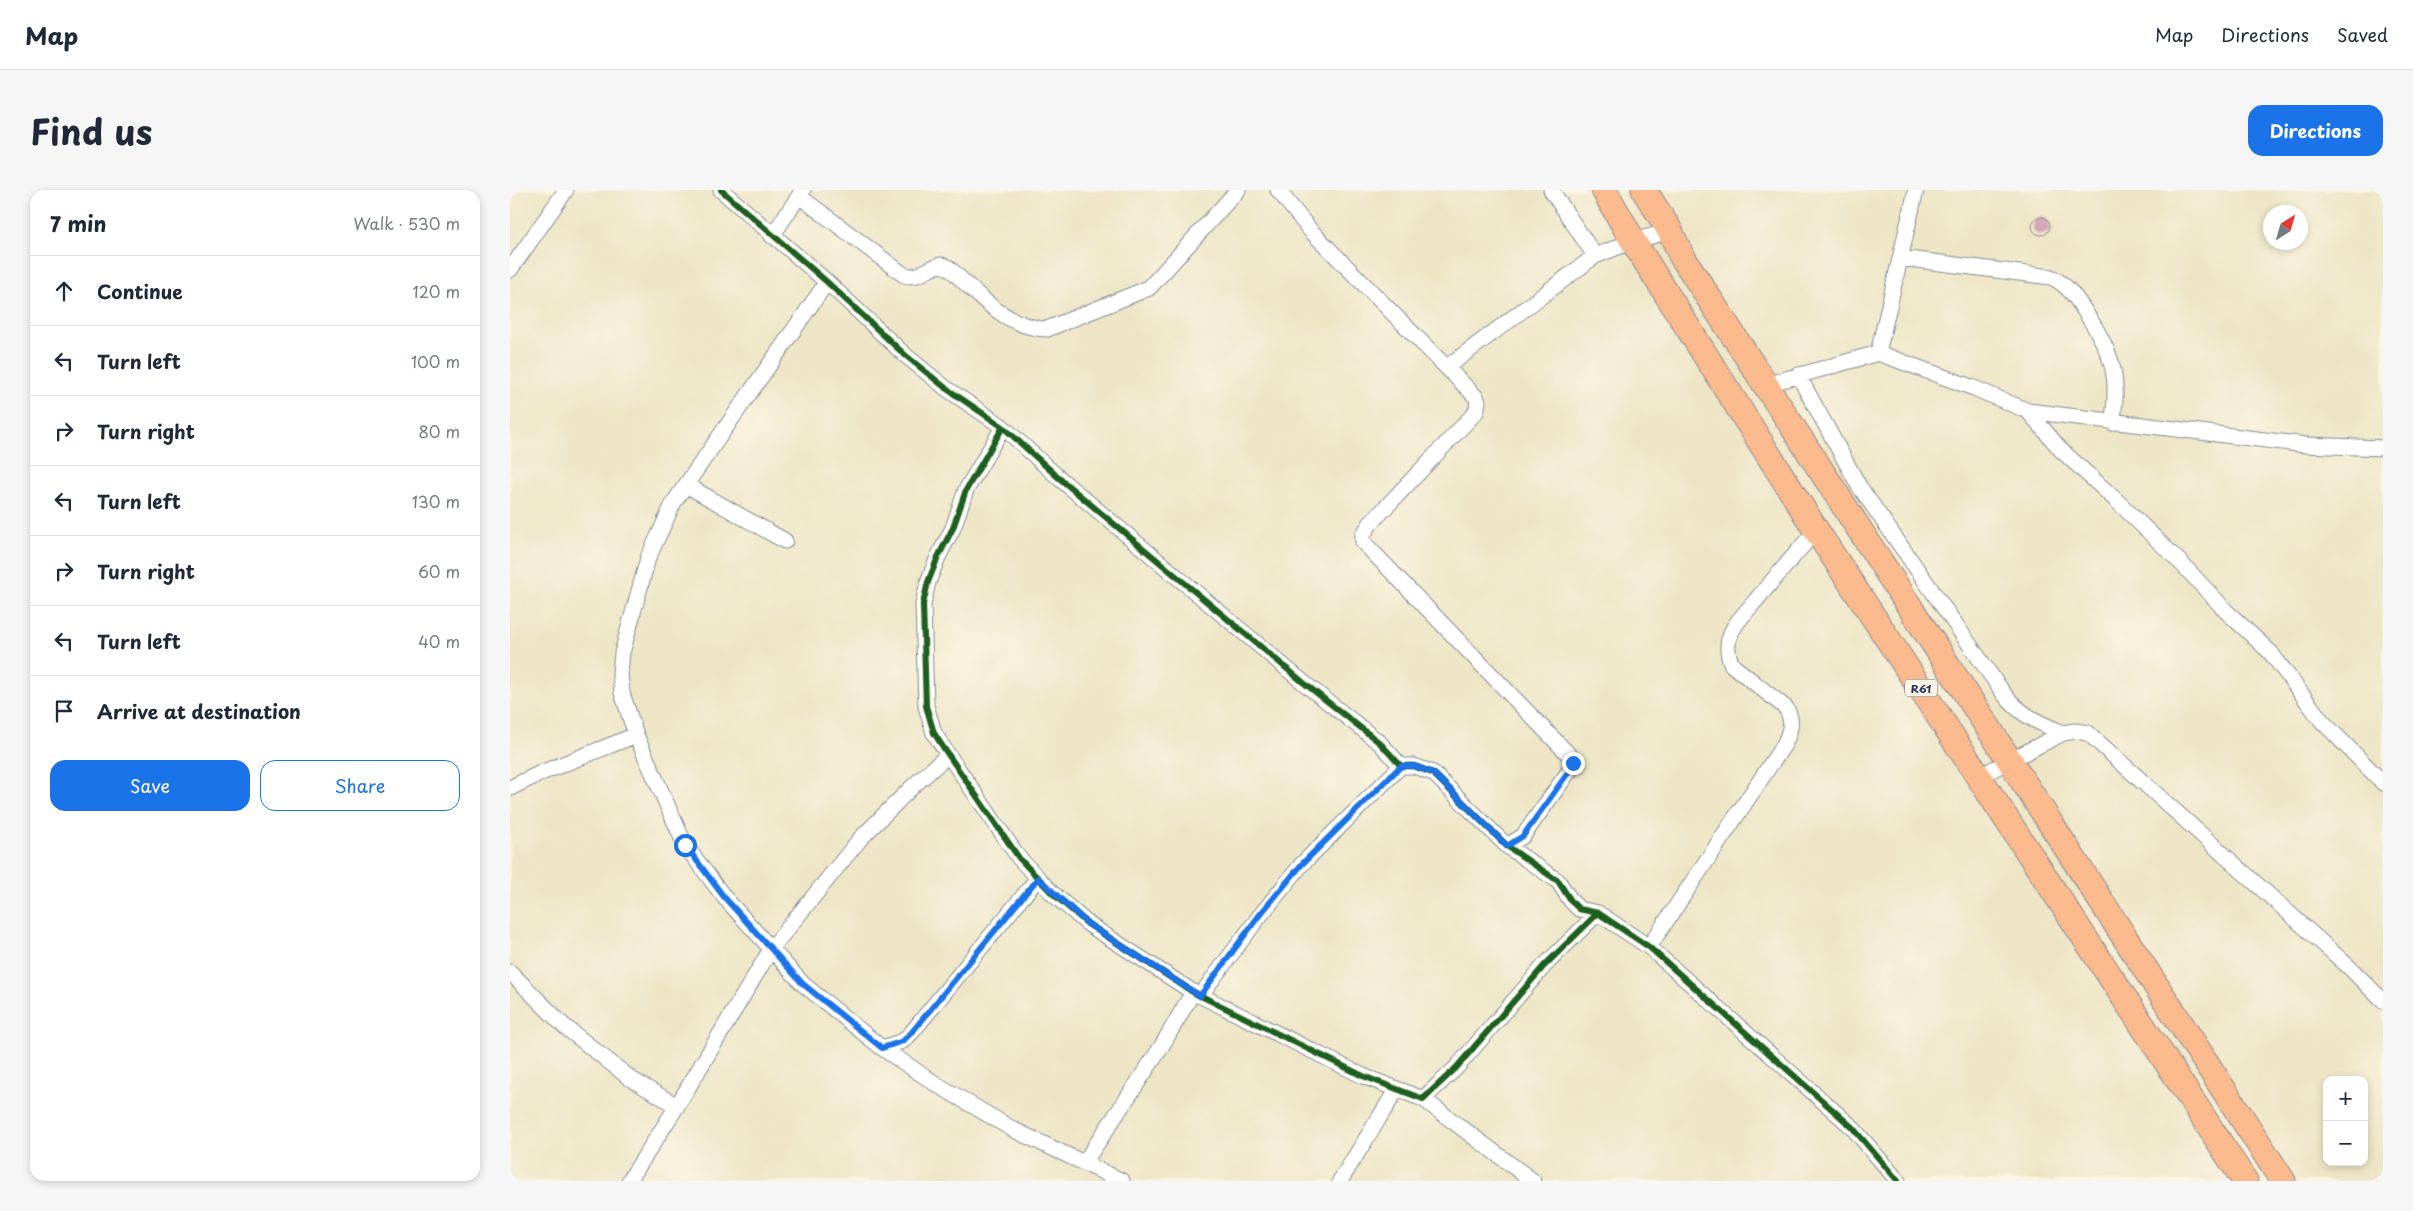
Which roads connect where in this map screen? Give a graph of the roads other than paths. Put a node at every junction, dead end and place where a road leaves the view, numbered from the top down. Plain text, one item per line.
1 (566, 190) edge
2 (721, 190) edge
3 (1238, 190) edge
4 (1279, 190) edge
5 (1551, 190) edge
6 (1604, 190) edge
7 (1644, 190) edge
8 (1916, 190) edge
9 (800, 193) edge
10 (1670, 231) junction
11 (772, 236) junction
12 (1633, 241) junction
13 (1595, 256) junction
14 (1902, 258) junction
15 (510, 270) edge
16 (827, 282) junction
17 (1878, 353) junction
18 (1447, 367) junction
19 (1798, 375) junction
20 (1765, 385) junction
21 (2028, 412) junction
22 (2112, 423) junction
23 (1003, 427) junction
24 (2383, 448) edge
25 (686, 485) junction
26 (1816, 530) junction
27 (785, 541) dead end
28 (2062, 733) junction
29 (636, 735) junction
30 (948, 755) junction
31 (2010, 762) junction
32 (1401, 766) junction
33 (1980, 776) junction
34 (2383, 784) edge
35 (510, 788) edge
36 (1507, 846) junction
37 (1038, 878) junction
38 (1598, 914) junction
39 (1648, 947) junction
40 (771, 949) junction
41 (510, 972) edge
42 (1196, 994) junction
43 (2383, 1001) edge
44 (882, 1048) junction
45 (1397, 1089) junction
46 (1423, 1100) junction
47 (677, 1106) junction
48 (1084, 1163) junction
49 (629, 1181) edge
50 (1122, 1181) edge
51 (1340, 1181) edge
52 (1533, 1181) edge
53 (1898, 1181) edge
54 (2245, 1181) edge
55 (2283, 1181) edge

1 - 15 street
2 - 11 street
3 - 9 street
4 - 18 street
5 - 13 street
6 - 12 main road, R61
7 - 10 main road, R61
8 - 14 street
9 - 11 street
10 - 12 street
10 - 20 main road, R61
11 - 16 street
12 - 13 street
12 - 26 main road, R61
13 - 18 street
14 - 17 street
14 - 22 street
16 - 23 street
16 - 25 street
17 - 19 street
17 - 21 street
18 - 36 street
19 - 20 street
19 - 28 street
20 - 31 main road, R61
21 - 22 street
21 - 34 street
22 - 24 street
23 - 30 street
23 - 32 street
25 - 27 street
25 - 29 street
26 - 33 main road, R61
26 - 39 street
28 - 31 street
28 - 43 street
29 - 35 street
29 - 40 street
30 - 37 street
30 - 40 street
31 - 33 street
31 - 55 main road, R61
32 - 36 street
32 - 42 street
33 - 54 main road, R61
36 - 38 street
37 - 42 street
37 - 44 street
38 - 39 street
38 - 46 street
39 - 53 street
40 - 44 street
40 - 47 street
41 - 47 street
42 - 45 street
42 - 48 street
44 - 48 street
45 - 46 street
45 - 51 street
46 - 52 street
47 - 49 street
48 - 50 street

